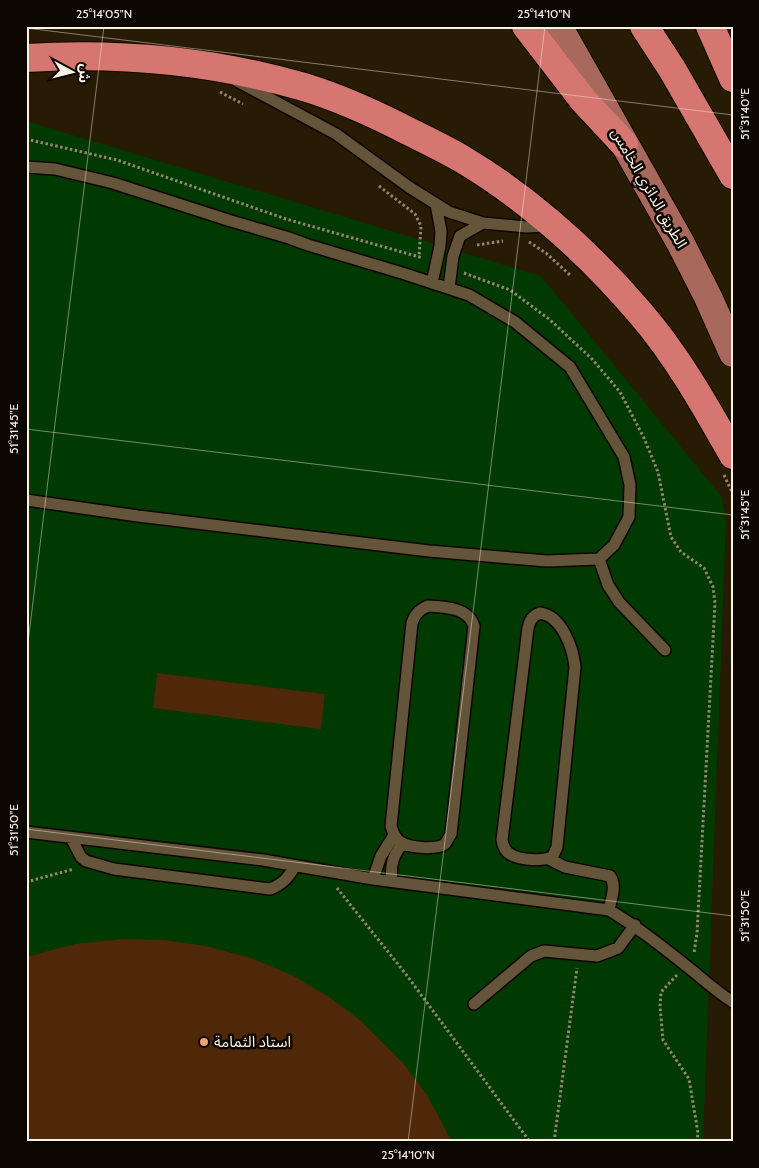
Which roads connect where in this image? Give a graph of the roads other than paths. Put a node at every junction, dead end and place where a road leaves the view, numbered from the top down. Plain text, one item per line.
1 (526, 26) edge
2 (558, 26) edge
3 (644, 26) edge
4 (710, 26) edge
5 (26, 58) edge
6 (733, 78) edge
7 (214, 79) junction
8 (624, 144) junction
9 (26, 167) edge
10 (733, 175) edge
11 (436, 204) junction
12 (483, 222) junction
13 (552, 225) junction
14 (432, 283) junction
15 (449, 288) junction
16 (733, 353) edge
17 (728, 464) edge
18 (26, 500) edge
19 (599, 559) junction
20 (665, 650) dead end
21 (26, 832) edge
22 (394, 835) junction
23 (71, 838) junction
24 (403, 844) junction
25 (548, 859) junction
26 (295, 866) junction
27 (373, 879) junction
28 (392, 880) junction
29 (609, 910) junction
30 (635, 925) junction
31 (733, 1002) edge
32 (474, 1004) dead end

1 - 8 highway
2 - 8 main road, الطريق الدائري الخامس
3 - 10 highway
4 - 6 highway
5 - 7 highway
7 - 11 lane
7 - 13 highway
8 - 16 main road, الطريق الدائري الخامس
9 - 14 lane
11 - 12 lane
11 - 14 lane
12 - 13 lane
12 - 15 lane
13 - 17 highway
14 - 15 lane
15 - 19 lane
18 - 19 lane
19 - 20 lane
21 - 23 lane
22 - 24 lane
22 - 24 lane
22 - 27 lane
23 - 26 lane
23 - 26 lane
24 - 28 lane
25 - 25 lane
25 - 29 lane
26 - 27 lane
27 - 28 lane
28 - 29 lane
29 - 30 lane
30 - 31 lane
30 - 32 lane

